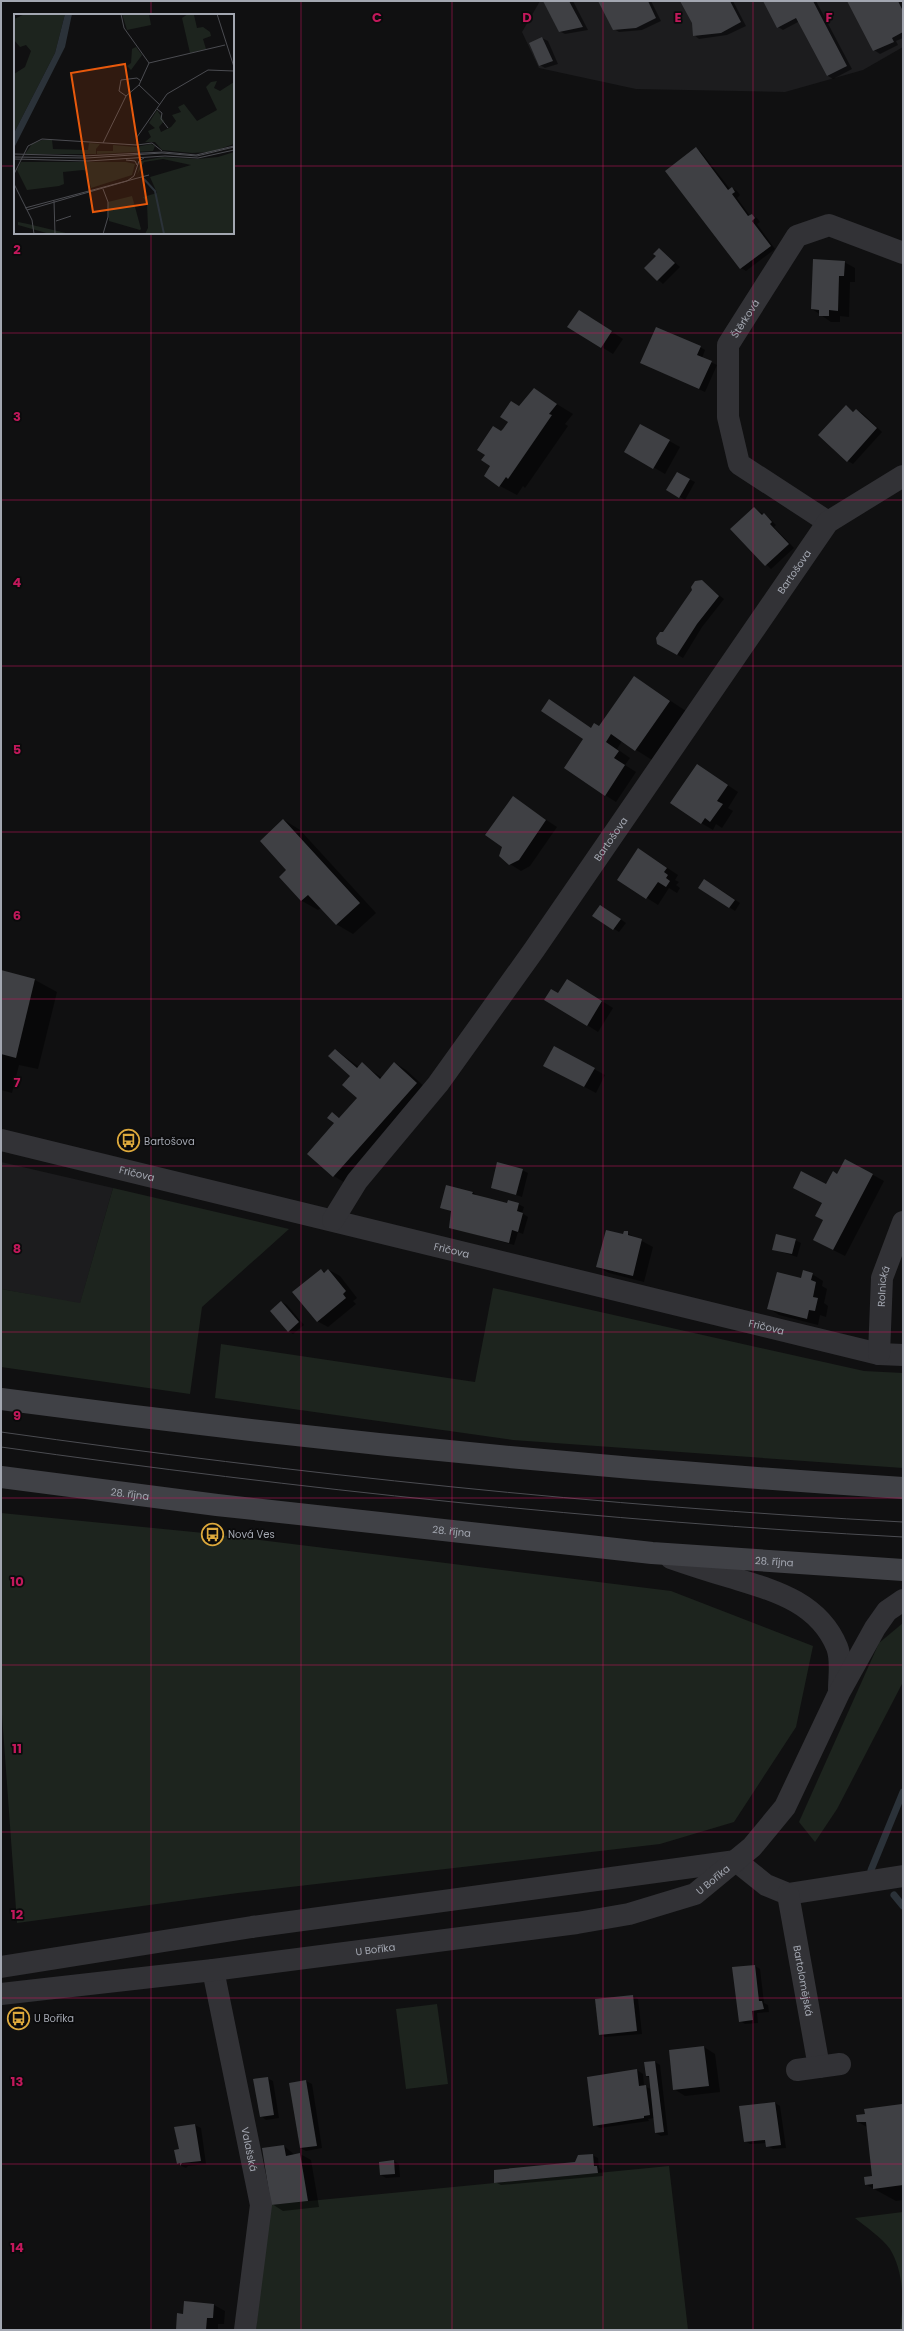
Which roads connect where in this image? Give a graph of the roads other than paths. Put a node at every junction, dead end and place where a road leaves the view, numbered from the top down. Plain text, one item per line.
1 (903, 253) edge
2 (903, 476) edge
3 (828, 522) junction
4 (1, 1140) edge
5 (333, 1220) junction
6 (903, 1222) edge
7 (879, 1354) junction
8 (903, 1355) edge
9 (1, 1398) edge
10 (1, 1477) edge
11 (903, 1488) edge
12 (652, 1552) junction
13 (903, 1570) edge
14 (903, 1600) edge
15 (840, 1693) junction
16 (736, 1861) junction
17 (903, 1876) edge
18 (788, 1894) junction
19 (52, 1958) junction
20 (1, 1967) edge
21 (213, 1970) junction
22 (56, 1988) junction
23 (1, 1994) edge
24 (840, 2064) dead end
25 (819, 2067) junction
26 (796, 2070) dead end
27 (245, 2330) edge

1 - 3 street, Štěrková
2 - 3 street, Bartošova
3 - 5 street, Bartošova
4 - 5 street, Fričova
5 - 7 street, Fričova
6 - 7 street, Rolnická
7 - 8 street, Fričova
9 - 11 main road
10 - 12 main road, 28. října
12 - 13 main road, 28. října
12 - 15 street
14 - 15 street, U Boříka
15 - 16 street, U Boříka
16 - 18 street
16 - 19 street, U Boříka
16 - 21 street, U Boříka
17 - 18 street
18 - 25 street, Bartolomějská
19 - 20 street, U Boříka
19 - 22 street
21 - 22 street, U Boříka
21 - 27 street, Valašská
22 - 23 street, U Boříka
24 - 25 street
25 - 26 street

